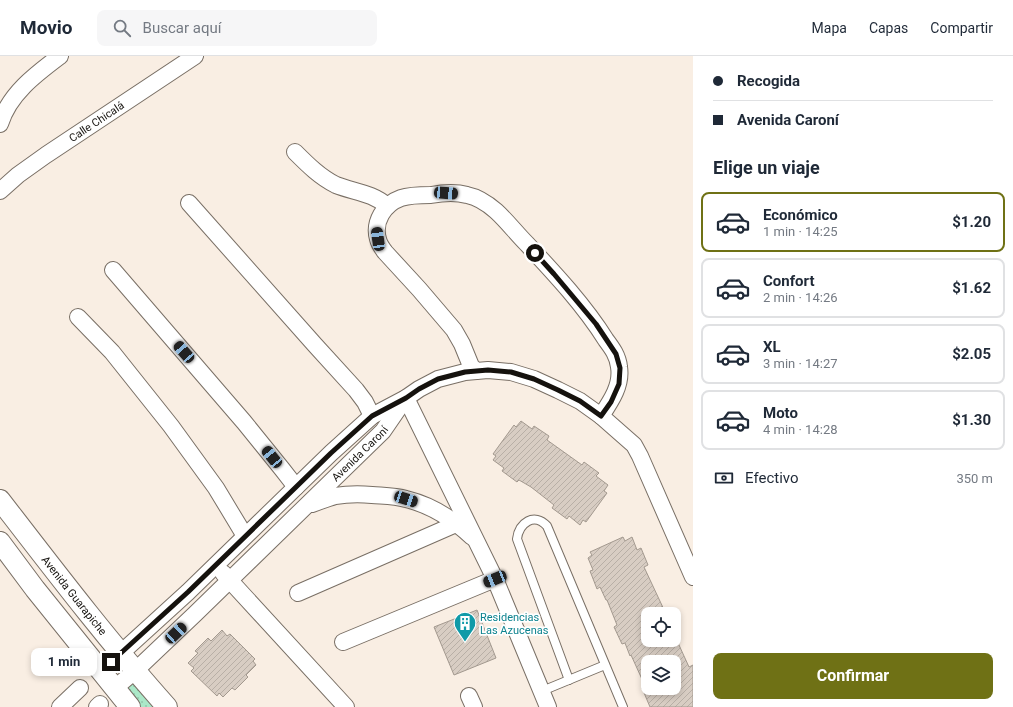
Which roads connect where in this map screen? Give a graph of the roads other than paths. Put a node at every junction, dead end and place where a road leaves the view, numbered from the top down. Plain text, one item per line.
1 (60, 56) edge
2 (195, 56) edge
3 (6, 103) edge
4 (0, 124) edge
5 (295, 152) dead end
6 (0, 191) edge
7 (189, 203) dead end
8 (388, 206) junction
9 (113, 270) dead end
10 (78, 317) dead end
11 (476, 371) junction
12 (406, 398) junction
13 (372, 416) junction
14 (601, 416) junction
15 (296, 487) junction
16 (0, 500) edge
17 (307, 506) junction
18 (456, 524) junction
19 (245, 536) junction
20 (0, 542) edge
21 (478, 542) junction
22 (215, 565) junction
23 (693, 577) edge
24 (495, 579) junction
25 (230, 581) junction
26 (298, 592) dead end
27 (343, 642) dead end
28 (121, 653) junction
29 (605, 665) junction
30 (136, 670) junction
31 (101, 671) junction
32 (569, 680) junction
33 (80, 688) dead end
34 (115, 688) junction
35 (542, 691) junction
36 (60, 707) edge
37 (130, 707) edge
38 (167, 707) edge
39 (346, 707) edge
40 (548, 707) edge
41 (623, 707) edge

1 - 3 street
2 - 6 street, Calle Chicalá
3 - 4 street
5 - 8 street
7 - 13 street
8 - 11 street
8 - 14 street
9 - 15 street
10 - 19 street
11 - 12 street
11 - 14 street
12 - 13 street, Avenida Caroní
12 - 17 street, Avenida Caroní
12 - 21 street
13 - 15 street, Avenida Caroní
14 - 23 street
15 - 19 street, Avenida Caroní
16 - 28 street, Avenida Guarapiche
17 - 18 street
17 - 25 street, Avenida Caroní
18 - 21 street
18 - 26 street
19 - 22 street, Avenida Caroní
20 - 31 street
21 - 24 street
22 - 25 street
22 - 28 street, Avenida Caroní
24 - 27 street
24 - 35 street
25 - 30 street, Avenida Caroní
25 - 39 street
28 - 30 street, Avenida Guarapiche
28 - 31 street, Avenida Caroní
29 - 32 lane
29 - 32 lane
29 - 41 lane
30 - 34 street, Avenida Caroní
30 - 38 street, Avenida Guarapiche
31 - 34 street
32 - 35 lane
33 - 36 street
34 - 37 street
35 - 40 street

